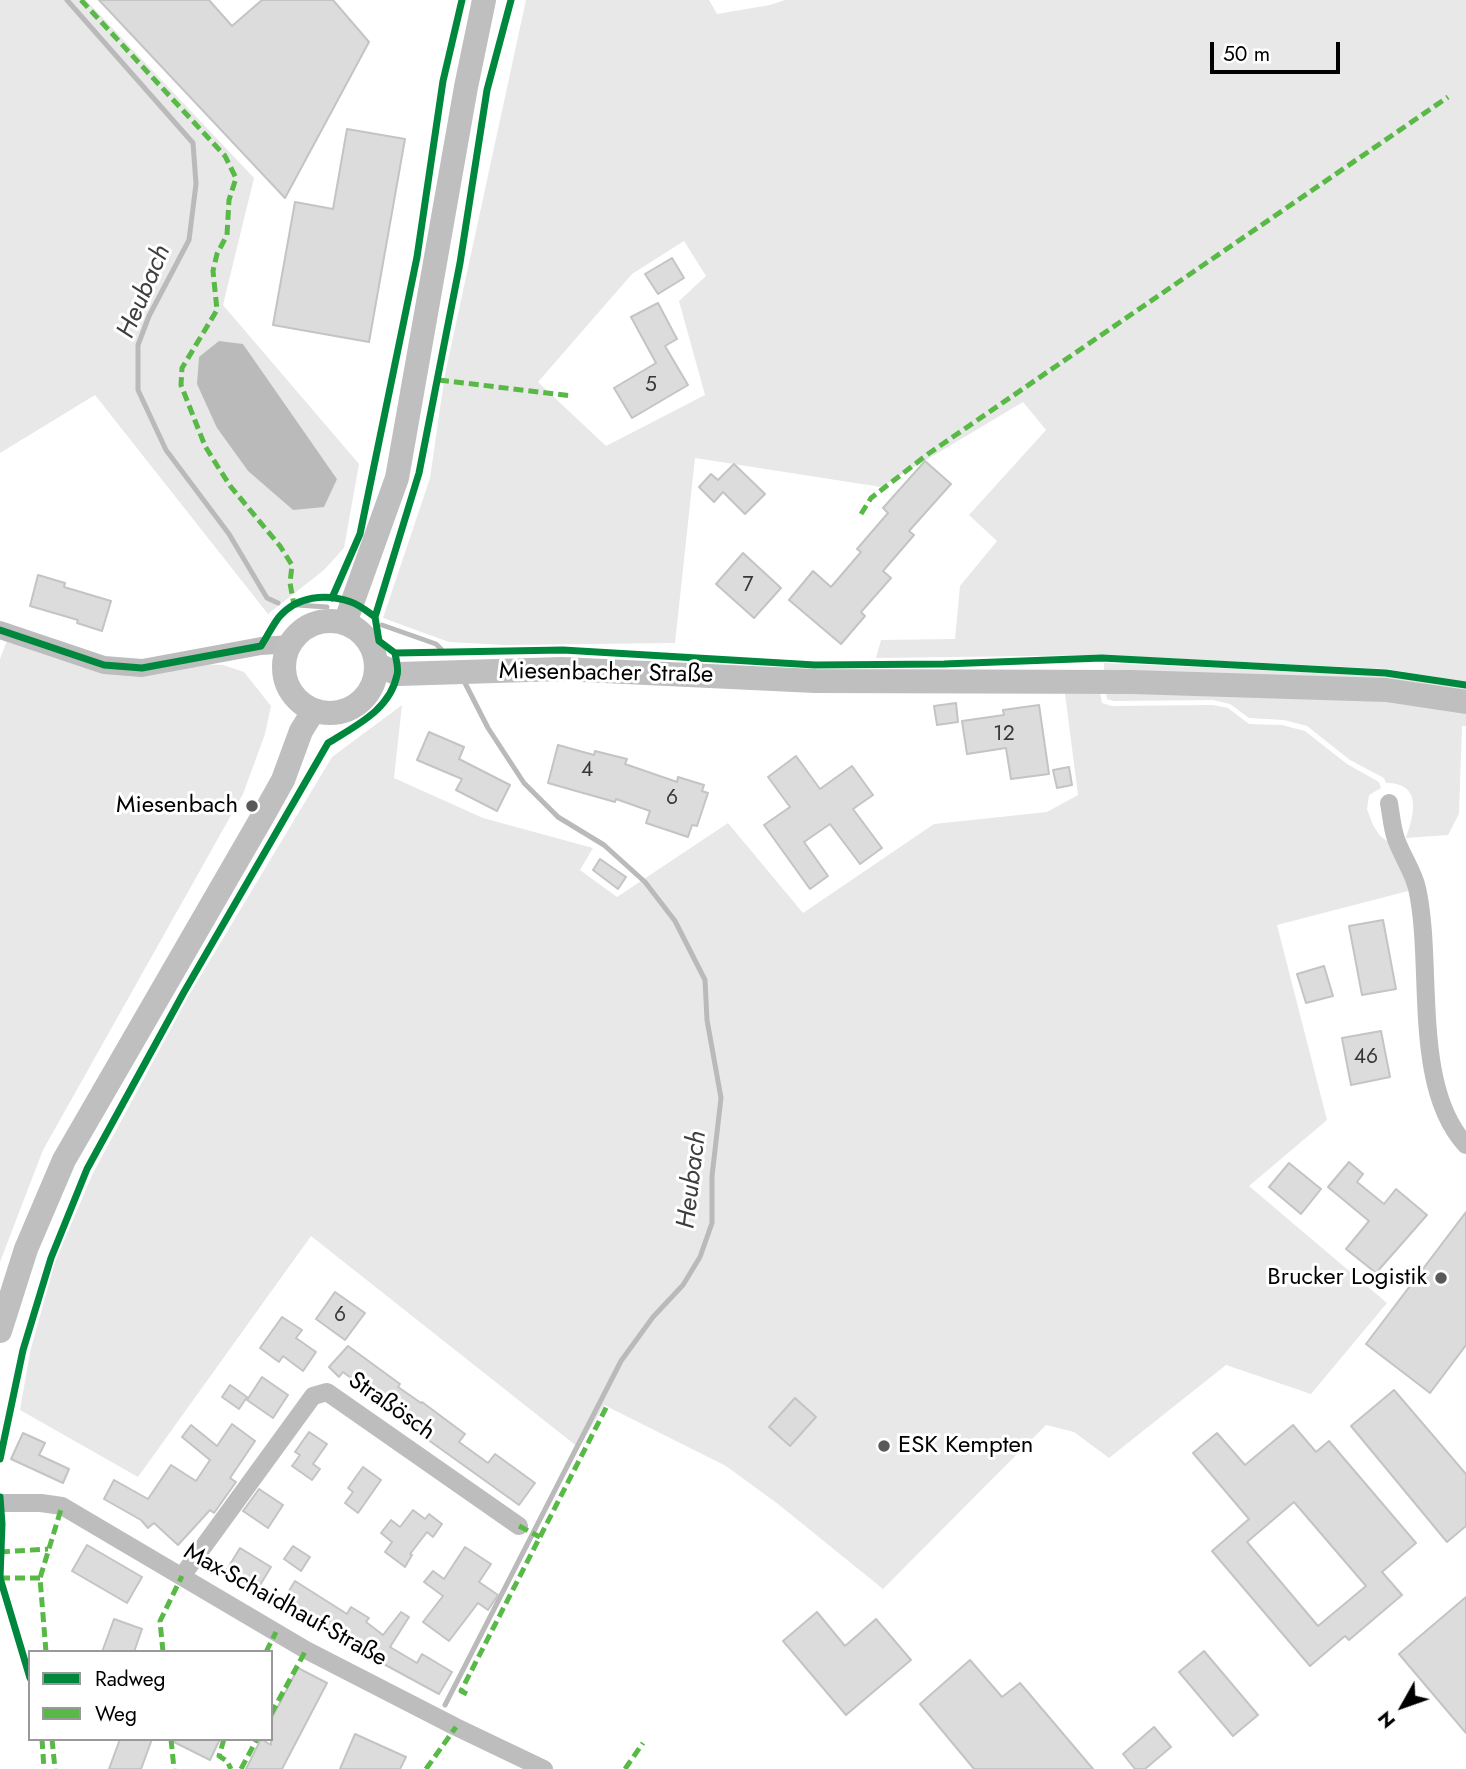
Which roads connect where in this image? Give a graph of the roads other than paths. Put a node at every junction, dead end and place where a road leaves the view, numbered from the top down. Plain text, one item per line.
1 (484, 0) edge
2 (345, 623) junction
3 (0, 630) edge
4 (289, 644) junction
5 (376, 664) junction
6 (1466, 702) edge
7 (314, 710) junction
8 (1389, 803) dead end
9 (1466, 1145) edge
10 (0, 1331) edge
11 (0, 1503) edge
12 (519, 1526) dead end
13 (182, 1576) junction
14 (544, 1769) edge

1 - 2 main road
2 - 4 main road
2 - 5 main road
3 - 4 street
4 - 7 main road
5 - 6 main road, Miesenbacher Straße
5 - 7 main road
7 - 10 main road
8 - 9 street
11 - 13 street, Max-Schaidhauf-Straße
12 - 13 street, Straßösch
13 - 14 street, Max-Schaidhauf-Straße

